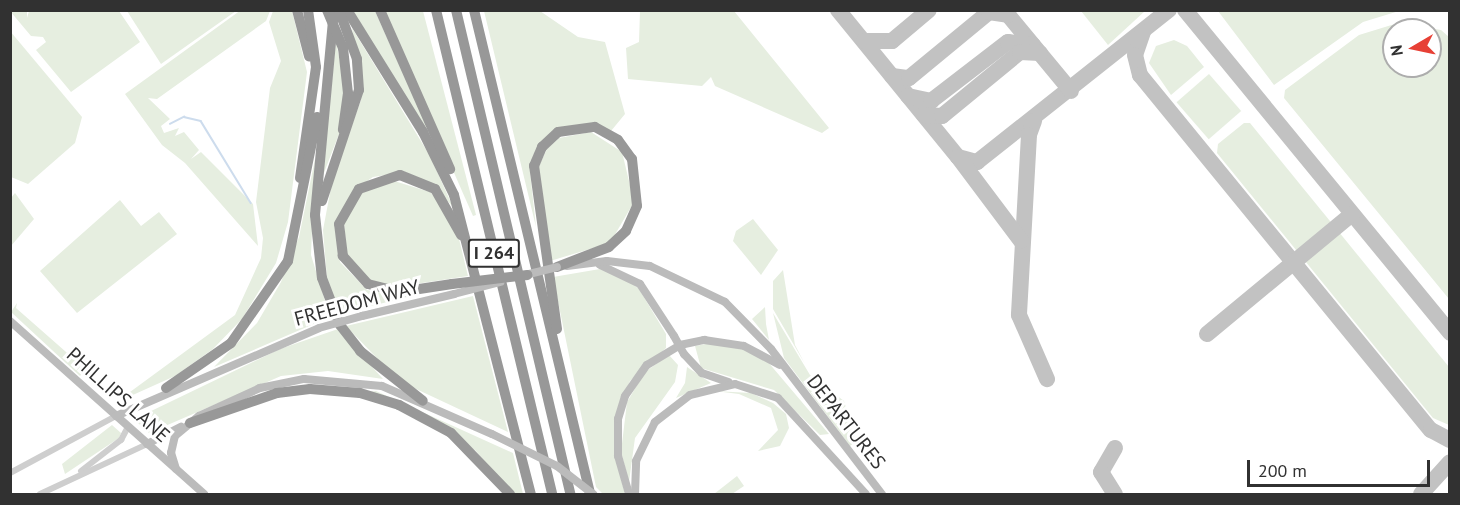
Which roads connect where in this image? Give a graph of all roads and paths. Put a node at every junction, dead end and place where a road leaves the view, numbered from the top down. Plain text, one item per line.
1 (297, 10) edge
2 (308, 10) edge
3 (327, 10) edge
4 (380, 10) edge
5 (430, 10) edge
6 (436, 10) edge
7 (456, 10) edge
8 (474, 10) edge
9 (479, 10) edge
10 (340, 12) edge
11 (329, 52) junction
12 (311, 99) junction
13 (500, 116) junction
14 (470, 154) junction
15 (336, 159) junction
16 (317, 222) junction
17 (474, 259) junction
18 (584, 264) junction
19 (557, 267) junction
20 (281, 269) junction
21 (527, 275) joint
22 (479, 283) junction
23 (453, 289) junction
24 (10, 321) edge
25 (559, 354) junction
26 (784, 369) junction
27 (740, 384) junction
28 (164, 391) junction
29 (423, 401) junction
30 (116, 416) junction
31 (190, 423) junction
32 (128, 427) junction
33 (147, 444) junction
34 (176, 469) junction
35 (10, 472) edge
36 (74, 477) junction
37 (40, 495) edge
38 (204, 495) edge
39 (510, 495) edge
40 (531, 495) edge
41 (552, 495) edge
42 (570, 495) edge
43 (591, 495) edge
44 (629, 495) edge
45 (635, 495) edge
46 (866, 495) edge
47 (882, 495) edge

1 - 12 highway
2 - 12 highway
3 - 15 highway, bridge
4 - 17 highway
5 - 14 highway
6 - 14 highway, I 264
7 - 42 highway, I 264
8 - 13 highway
9 - 13 highway
10 - 11 highway
10 - 15 highway
10 - 17 highway
11 - 16 highway
11 - 20 highway
12 - 20 highway
13 - 25 highway
14 - 41 highway, I 264
15 - 16 highway
16 - 29 highway
17 - 22 highway
18 - 19 main road
18 - 26 main road, DEPARTURES
18 - 27 main road, bridge
19 - 21 main road, bridge
19 - 25 highway
20 - 28 highway
21 - 23 highway, bridge
22 - 23 highway
22 - 40 highway
23 - 28 main road, FREEDOM WAY, bridge
24 - 30 main road, PHILLIPS LANE
25 - 43 highway
26 - 44 main road
26 - 47 main road, DEPARTURES
27 - 45 main road
27 - 46 main road
28 - 30 main road, FREEDOM WAY
29 - 31 main road
29 - 43 main road, bridge
30 - 32 main road, PHILLIPS LANE
30 - 35 street
31 - 33 main road
31 - 34 main road
31 - 39 highway
32 - 33 main road, PHILLIPS LANE
32 - 36 street
33 - 34 main road, PHILLIPS LANE
33 - 36 street
34 - 38 main road, PHILLIPS LANE
36 - 37 street

